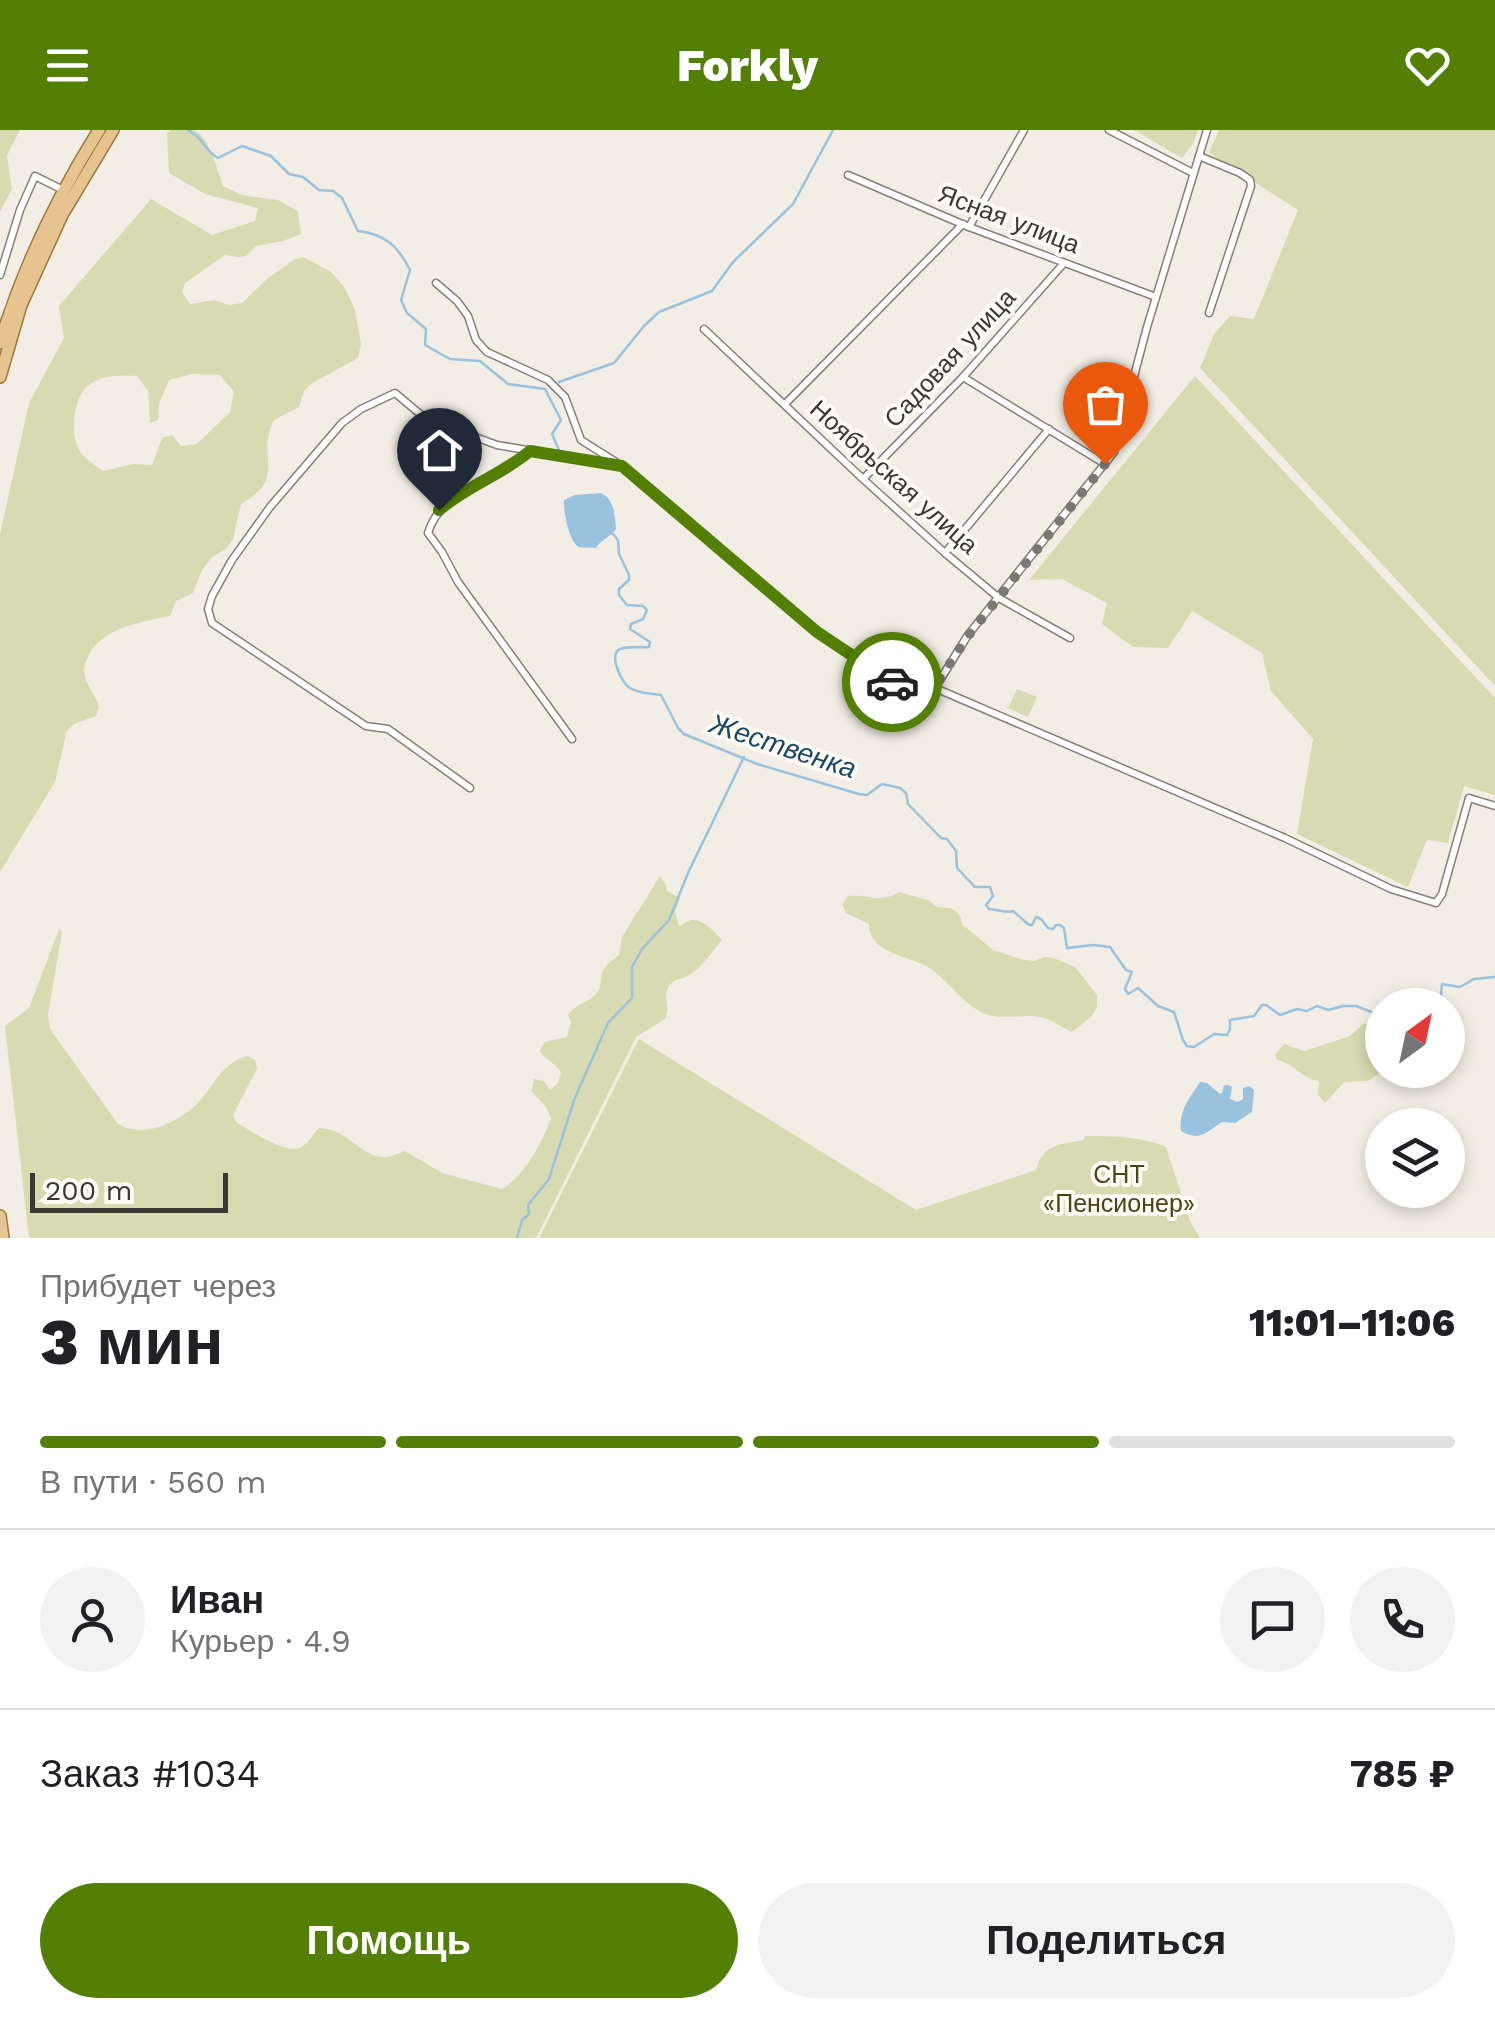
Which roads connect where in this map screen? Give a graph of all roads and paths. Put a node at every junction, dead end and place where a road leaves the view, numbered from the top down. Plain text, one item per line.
1 (98, 130) edge
2 (113, 130) edge
3 (1024, 130) edge
4 (1109, 130) edge
5 (1207, 130) edge
6 (1198, 156) junction
7 (1193, 173) junction
8 (848, 175) dead end
9 (77, 176) junction
10 (63, 190) junction
11 (966, 225) junction
12 (1064, 263) junction
13 (0, 274) edge
14 (436, 284) dead end
15 (1156, 297) junction
16 (1209, 313) dead end
17 (704, 329) dead end
18 (0, 343) edge
19 (0, 377) edge
20 (963, 377) junction
21 (785, 404) junction
22 (1048, 429) junction
23 (530, 451) junction
24 (1105, 464) junction
25 (622, 466) junction
26 (863, 480) junction
27 (944, 553) junction
28 (999, 598) junction
29 (1070, 638) dead end
30 (934, 688) junction
31 (572, 739) dead end
32 (470, 788) dead end
33 (1495, 806) edge
34 (0, 1216) edge
35 (3, 1238) edge

1 - 9 main road
2 - 9 main road
3 - 11 street
4 - 7 street
5 - 6 street
6 - 7 street
6 - 16 street
7 - 15 street
8 - 11 street, Ясная улица
9 - 10 main road
9 - 19 main road
10 - 13 street
10 - 18 main road
11 - 12 street, Ясная улица
11 - 21 street
12 - 15 street, Ясная улица
12 - 20 street, Садовая улица
14 - 25 street
15 - 24 street
17 - 21 street, Ноябрьская улица
20 - 22 street
20 - 26 street, Садовая улица
21 - 26 street, Ноябрьская улица
22 - 24 street
22 - 27 street
23 - 25 street
23 - 31 street
23 - 32 street
24 - 28 street
25 - 30 street
26 - 27 street, Ноябрьская улица
27 - 28 street, Ноябрьская улица
28 - 29 street, Ноябрьская улица
28 - 30 street
30 - 33 street
34 - 35 main road

